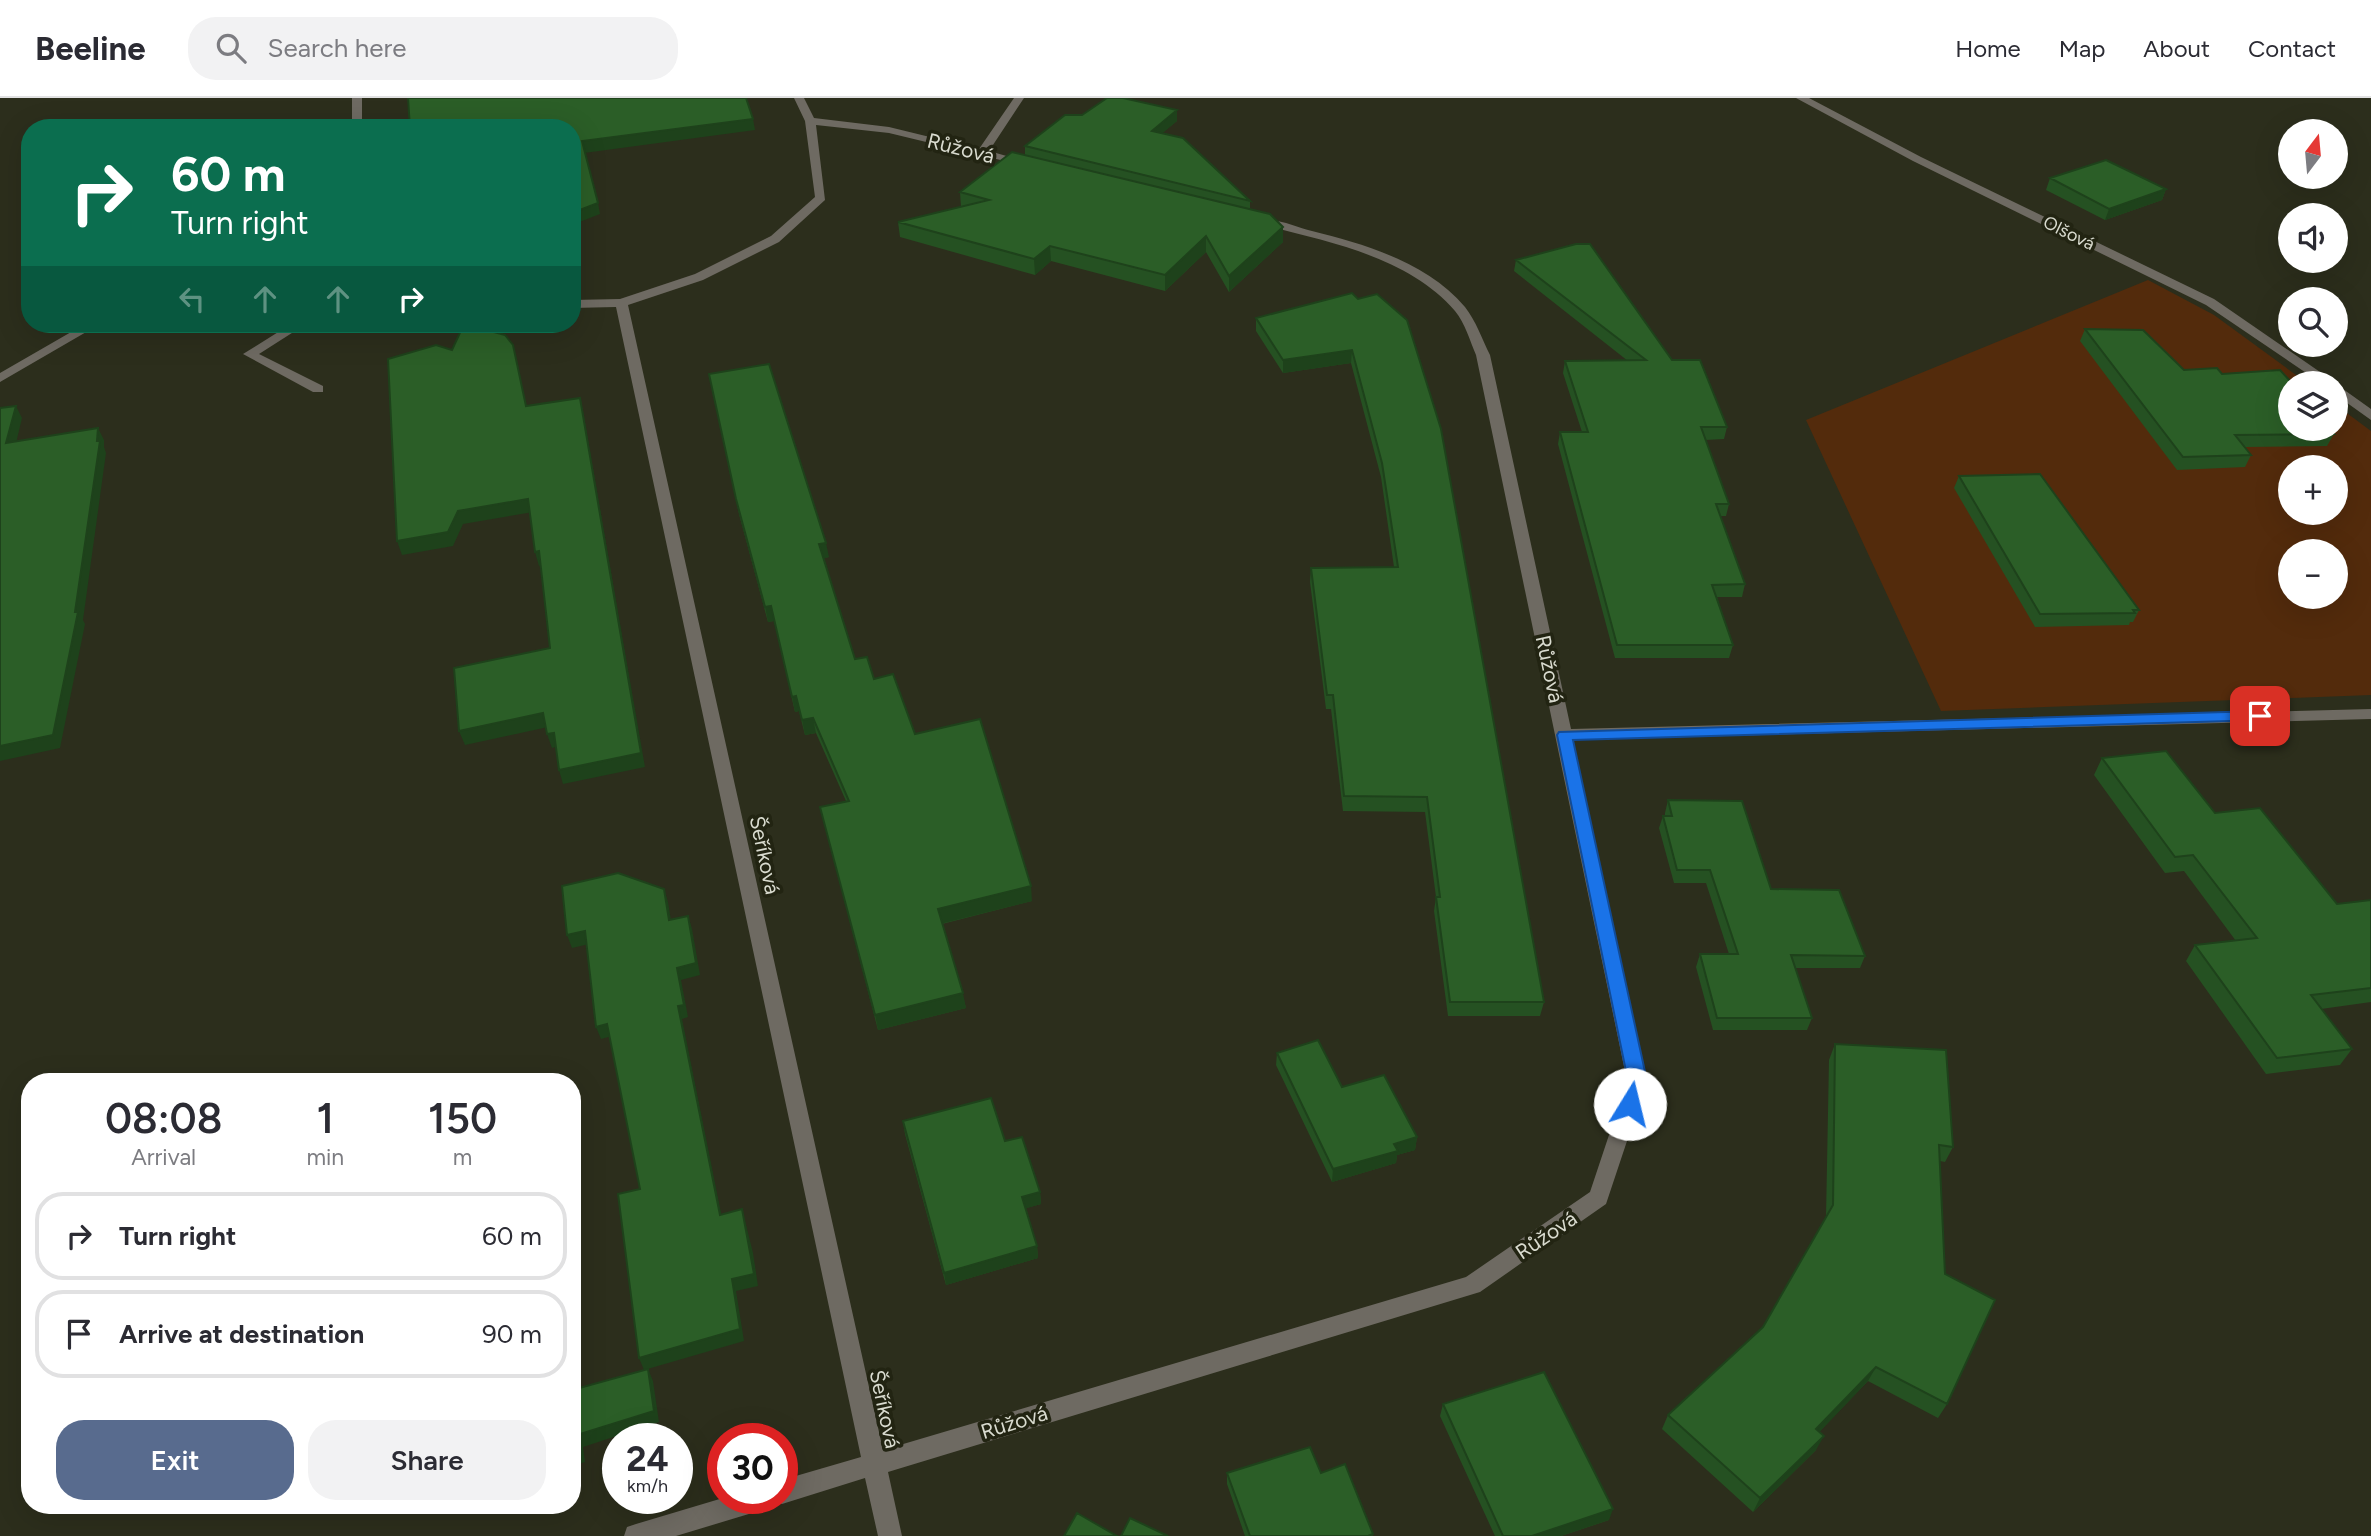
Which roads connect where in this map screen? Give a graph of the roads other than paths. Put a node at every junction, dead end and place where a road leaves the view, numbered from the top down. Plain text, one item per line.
1 (357, 98) edge
2 (799, 98) edge
3 (1019, 98) edge
4 (1801, 98) edge
5 (358, 119) edge
6 (810, 121) junction
7 (982, 153) junction
8 (1037, 166) edge
9 (1253, 219) edge
10 (621, 303) junction
11 (581, 304) edge
12 (78, 333) edge
13 (285, 333) edge
14 (2311, 371) edge
15 (0, 378) edge
16 (318, 389) dead end
17 (2348, 398) edge
18 (2371, 416) edge
19 (2371, 713) edge
20 (1564, 735) junction
21 (874, 1464) junction
22 (798, 1487) edge
23 (709, 1514) edge
24 (636, 1536) edge
25 (890, 1536) edge

1 - 5 street
2 - 6 street
3 - 7 street
4 - 14 street, Olšová
6 - 7 street, Růžová
6 - 10 street
7 - 8 street, Růžová
9 - 20 street, Růžová
10 - 11 street
10 - 21 street, Šeříková
12 - 15 street
13 - 16 street
17 - 18 street
19 - 20 street
20 - 21 street, Růžová
21 - 22 street, Růžová
21 - 25 street
23 - 24 street

